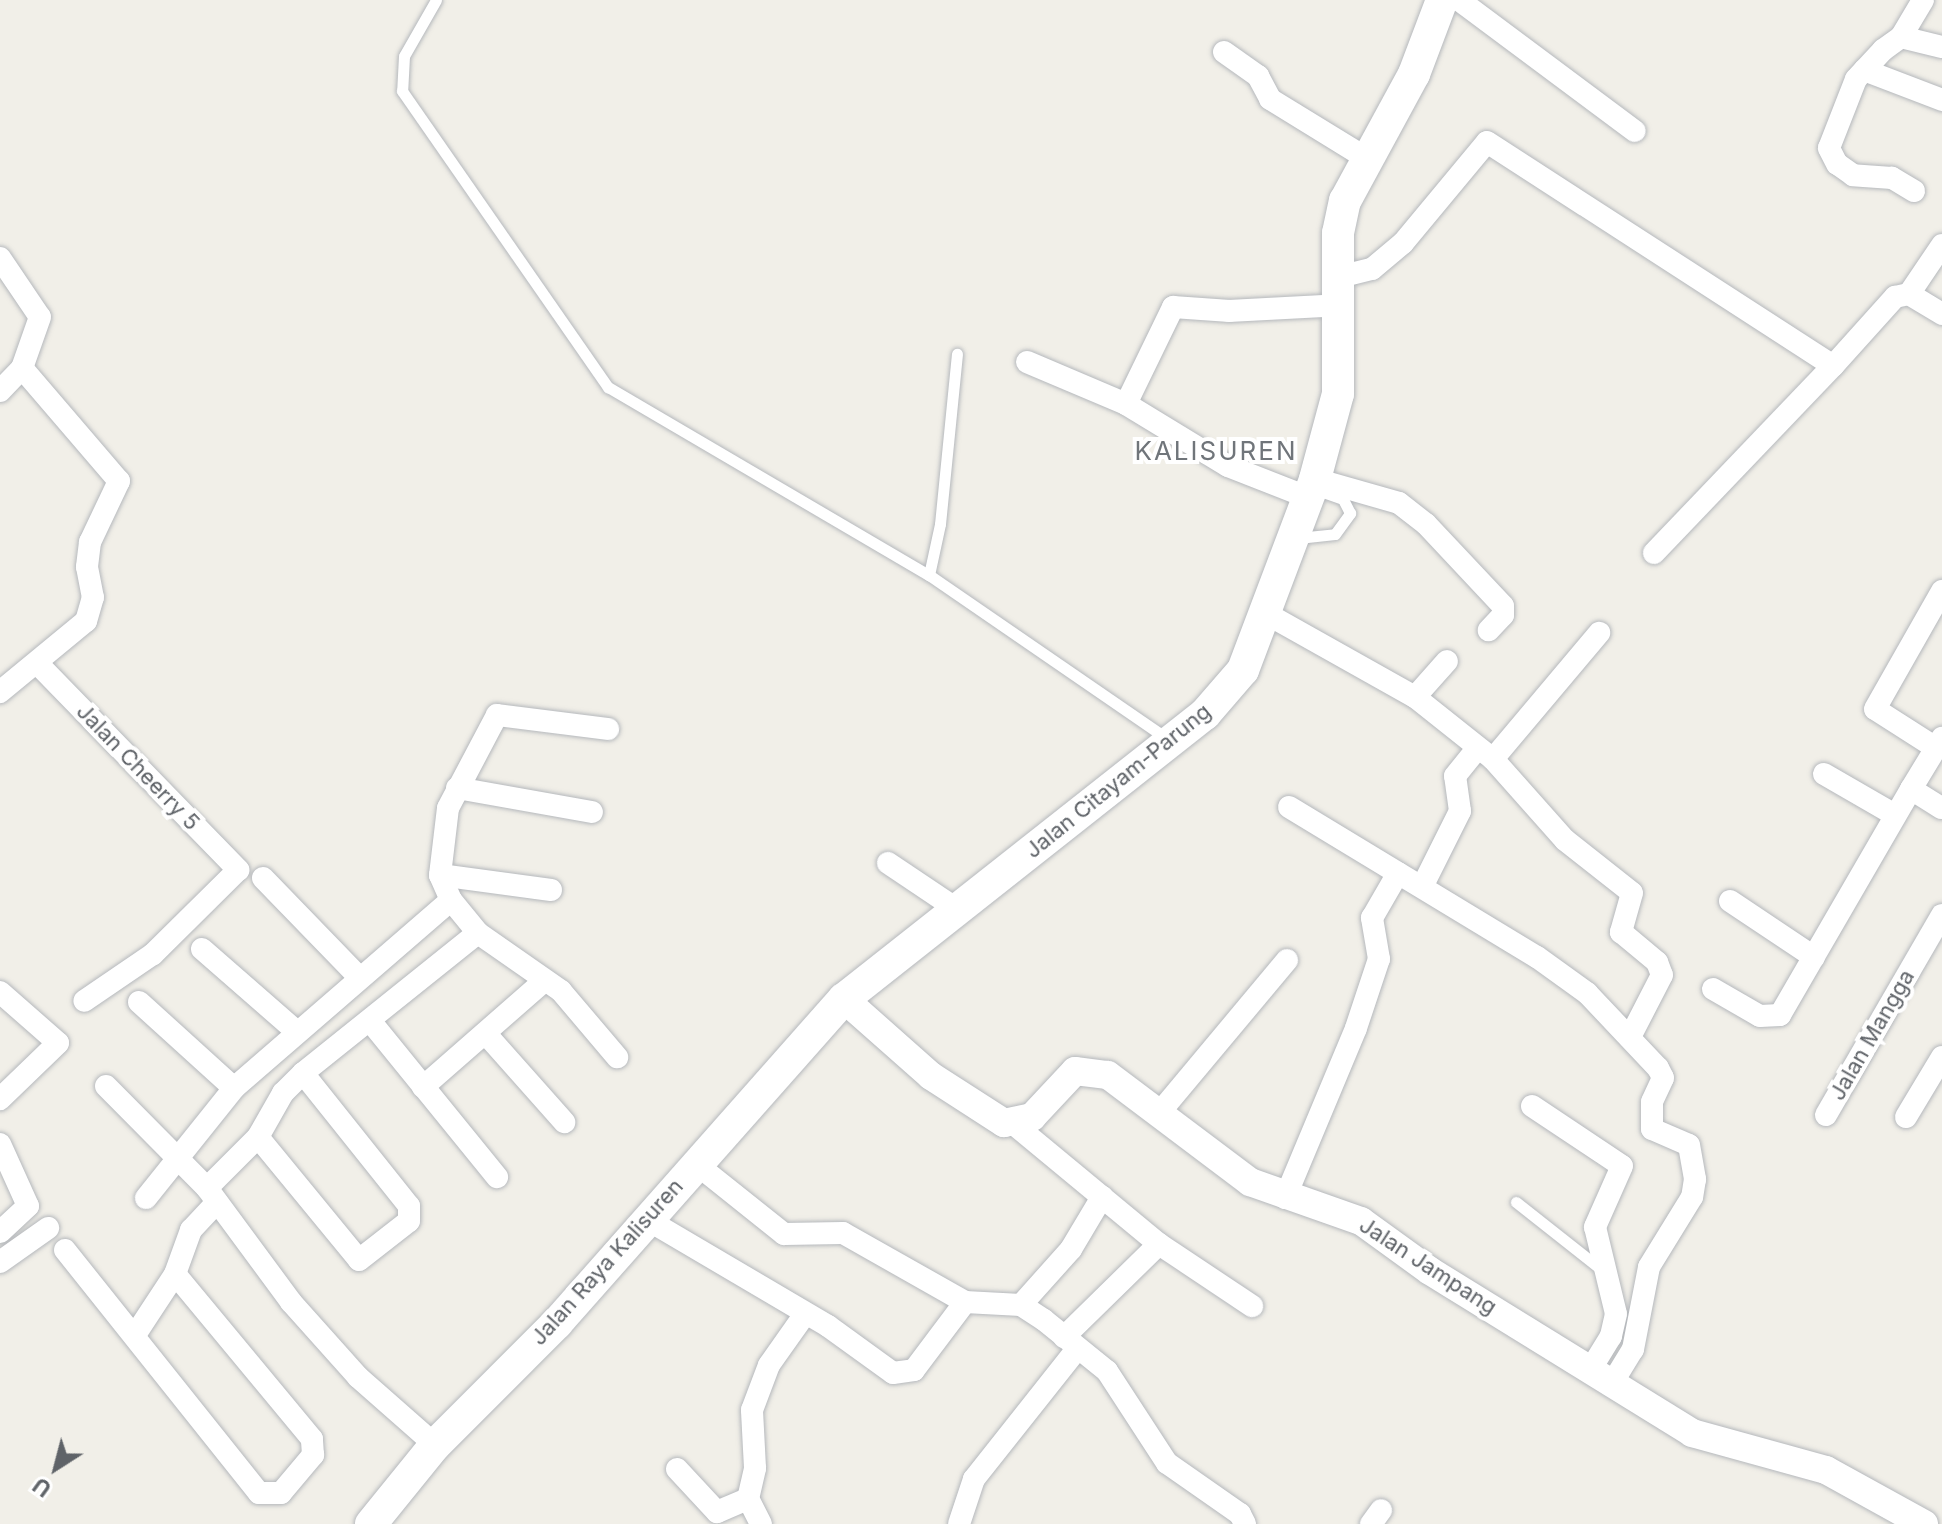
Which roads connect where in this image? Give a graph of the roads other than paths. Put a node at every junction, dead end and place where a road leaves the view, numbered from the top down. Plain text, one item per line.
1 (1442, 0) edge
2 (1459, 0) edge
3 (1923, 0) edge
4 (432, 1) edge
5 (1901, 37) junction
6 (1942, 47) edge
7 (1224, 52) dead end
8 (1864, 70) junction
9 (1942, 100) edge
10 (1635, 131) dead end
11 (1366, 158) junction
12 (1914, 191) dead end
13 (1942, 245) edge
14 (0, 258) edge
15 (1340, 291) junction
16 (1909, 294) junction
17 (1942, 314) edge
18 (957, 354) dead end
19 (1027, 362) dead end
20 (1833, 366) junction
21 (22, 368) junction
22 (0, 391) edge
23 (1126, 404) junction
24 (1311, 488) junction
25 (1293, 537) junction
26 (1654, 553) dead end
27 (929, 575) junction
28 (1942, 591) edge
29 (1267, 614) junction
30 (1489, 630) dead end
31 (1599, 633) dead end
32 (1447, 661) dead end
33 (37, 663) junction
34 (0, 692) edge
35 (1415, 697) junction
36 (608, 729) dead end
37 (1172, 741) junction
38 (1939, 743) edge
39 (1486, 753) junction
40 (1824, 774) dead end
41 (457, 788) junction
42 (1911, 789) junction
43 (1289, 807) dead end
44 (1942, 808) edge
45 (592, 812) dead end
46 (1895, 815) junction
47 (888, 863) dead end
48 (1398, 873) junction
49 (440, 875) junction
50 (263, 878) dead end
51 (1422, 887) junction
52 (551, 890) dead end
53 (451, 900) junction
54 (1730, 901) dead end
55 (958, 910) junction
56 (1942, 915) edge
57 (478, 933) junction
58 (202, 949) dead end
59 (1814, 957) junction
60 (1287, 960) dead end
61 (359, 977) junction
62 (543, 982) junction
63 (1713, 989) dead end
64 (0, 992) edge
65 (844, 999) junction
66 (84, 1001) dead end
67 (139, 1002) dead end
68 (371, 1022) junction
69 (296, 1031) junction
70 (486, 1034) junction
71 (1631, 1035) junction
72 (617, 1057) dead end
73 (1942, 1057) edge
74 (303, 1073) junction
75 (106, 1086) dead end
76 (423, 1087) junction
77 (234, 1088) junction
78 (0, 1099) edge
79 (1532, 1106) dead end
80 (1160, 1112) junction
81 (1826, 1115) dead end
82 (1906, 1117) dead end
83 (564, 1122) dead end
84 (1015, 1125) junction
85 (258, 1137) junction
86 (0, 1144) edge
87 (173, 1158) junction
88 (695, 1163) junction
89 (497, 1177) dead end
90 (212, 1195) junction
91 (1102, 1197) junction
92 (146, 1198) dead end
93 (1285, 1198) junction
94 (1516, 1202) dead end
95 (648, 1220) junction
96 (48, 1228) dead end
97 (0, 1232) edge
98 (1159, 1244) junction
99 (65, 1250) dead end
100 (0, 1262) edge
101 (175, 1274) junction
102 (1609, 1275) junction
103 (965, 1302) junction
104 (1021, 1305) junction
105 (1252, 1306) dead end
106 (805, 1314) junction
107 (135, 1335) junction
108 (1070, 1343) junction
109 (1600, 1378) junction
110 (435, 1445) junction
111 (677, 1469) dead end
112 (748, 1499) junction
113 (371, 1524) edge
114 (761, 1524) edge
115 (959, 1524) edge
116 (1245, 1524) edge
117 (1924, 1524) edge

1 - 11 main road, Jalan Citayam-Parung
2 - 10 street
3 - 5 street
4 - 27 lane
5 - 6 street
5 - 8 street
7 - 11 street
8 - 9 street
8 - 12 street
11 - 15 main road, Jalan Citayam-Parung
13 - 16 street
14 - 21 street
15 - 20 street
15 - 23 street
15 - 24 main road, Jalan Citayam-Parung
16 - 17 street
16 - 20 street
18 - 27 lane
19 - 23 street
20 - 26 street
21 - 22 street
21 - 33 street
23 - 24 street
24 - 25 main road, Jalan Citayam-Parung
24 - 25 lane
24 - 30 street
25 - 29 main road, Jalan Citayam-Parung
27 - 37 lane
28 - 38 street
29 - 35 street
29 - 37 main road, Jalan Citayam-Parung
31 - 39 street
32 - 35 street
33 - 34 street
33 - 66 street, Jalan Cheerry 5
35 - 39 street
36 - 41 street
37 - 55 main road, Jalan Citayam-Parung
38 - 42 street
39 - 51 street
39 - 71 street
40 - 46 street
41 - 45 street
41 - 49 street
42 - 44 street
42 - 46 street
43 - 48 street
46 - 59 street
47 - 55 street
48 - 51 street
48 - 93 street
49 - 52 street
49 - 53 street
50 - 61 street
51 - 71 street
53 - 57 street
53 - 61 street
54 - 59 street
55 - 65 main road, Jalan Citayam-Parung
56 - 81 street, Jalan Mangga
57 - 62 street
57 - 68 street
58 - 69 street
59 - 63 street
60 - 80 street
61 - 69 street
62 - 70 street
62 - 72 street
64 - 78 street
65 - 84 street
65 - 88 main road, Jalan Raya Kalisuren
67 - 77 street
68 - 74 street
68 - 76 street
69 - 77 street
70 - 76 street
70 - 83 street
71 - 109 street
73 - 82 street
74 - 85 street
74 - 85 street
75 - 87 street
76 - 89 street
77 - 87 street
79 - 102 street
80 - 84 street, Jalan Jampang
80 - 93 street, Jalan Jampang
84 - 91 street
85 - 90 street
86 - 97 street
87 - 90 street
87 - 92 street
88 - 95 main road, Jalan Raya Kalisuren
88 - 103 street
90 - 101 street
90 - 110 street
91 - 98 street
91 - 104 street
93 - 109 street, Jalan Jampang
94 - 102 lane
95 - 106 street
95 - 110 main road, Jalan Raya Kalisuren
96 - 100 street
98 - 105 street
98 - 108 street
99 - 107 street
101 - 107 street
101 - 107 street
102 - 109 street
103 - 104 street
103 - 106 street
104 - 108 street
106 - 112 street
108 - 115 street
108 - 116 street
109 - 117 street, Jalan Jampang
110 - 113 main road, Jalan Raya Kalisuren
111 - 112 street
112 - 114 street

